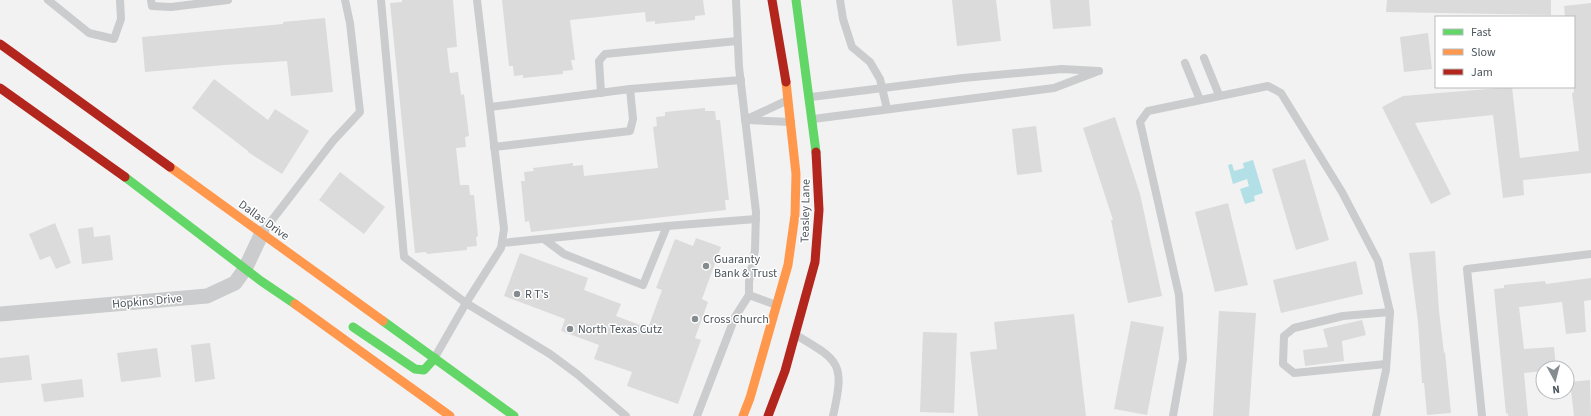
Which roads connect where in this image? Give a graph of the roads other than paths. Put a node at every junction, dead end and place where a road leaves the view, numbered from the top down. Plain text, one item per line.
1 (48, 0) edge
2 (120, 0) edge
3 (151, 0) edge
4 (228, 0) edge
5 (345, 0) edge
6 (381, 0) edge
7 (477, 0) edge
8 (736, 0) edge
9 (772, 0) edge
10 (796, 0) edge
11 (840, 0) edge
12 (737, 41) junction
13 (0, 44) edge
14 (1204, 58) dead end
15 (1185, 63) dead end
16 (741, 80) junction
17 (0, 88) edge
18 (883, 88) junction
19 (630, 89) junction
20 (601, 93) junction
21 (1219, 95) junction
22 (800, 98) junction
23 (1200, 100) junction
24 (490, 107) junction
25 (886, 109) junction
26 (745, 120) junction
27 (802, 120) junction
28 (494, 147) junction
29 (756, 219) junction
30 (667, 226) junction
31 (262, 232) junction
32 (544, 239) junction
33 (502, 243) junction
34 (1591, 254) edge
35 (245, 269) junction
36 (749, 295) junction
37 (466, 303) junction
38 (777, 305) junction
39 (1390, 312) junction
40 (0, 314) edge
41 (327, 326) junction
42 (795, 335) junction
43 (435, 358) junction
44 (1386, 364) junction
45 (450, 416) edge
46 (514, 416) edge
47 (626, 416) edge
48 (697, 416) edge
49 (744, 416) edge
50 (768, 416) edge
51 (833, 416) edge
52 (1173, 416) edge
53 (1376, 416) edge
54 (1482, 416) edge

1 - 2 lane
3 - 4 lane
5 - 31 lane
6 - 37 lane
7 - 24 lane
8 - 12 lane
9 - 22 main road, Teasley Lane
10 - 22 main road, Teasley Lane
11 - 18 lane
12 - 16 lane
12 - 20 lane
13 - 31 main road, Dallas Drive
14 - 21 lane
15 - 23 lane
16 - 19 lane
16 - 26 lane
17 - 35 main road
18 - 22 lane
18 - 25 lane
18 - 25 lane
19 - 20 lane
19 - 28 lane
20 - 24 lane
21 - 23 lane
21 - 39 lane
22 - 26 lane
22 - 27 main road, Teasley Lane
22 - 27 main road, Teasley Lane
23 - 52 lane
24 - 28 lane
25 - 27 lane
26 - 27 lane
26 - 29 lane
27 - 38 main road, Teasley Lane
27 - 42 main road, Teasley Lane
28 - 33 lane
29 - 30 lane
29 - 36 lane
30 - 32 lane
30 - 32 lane
31 - 35 street, Hopkins Drive
31 - 43 main road, Dallas Drive
32 - 33 lane
33 - 37 lane
34 - 54 lane
35 - 40 street, Hopkins Drive
35 - 41 main road
36 - 38 lane
36 - 48 lane
37 - 43 lane
37 - 47 lane
38 - 49 main road, Teasley Lane
39 - 44 lane
39 - 44 lane
41 - 43 main road
41 - 45 main road
42 - 50 main road, Teasley Lane
42 - 51 lane
43 - 46 main road, Dallas Drive
44 - 53 lane

